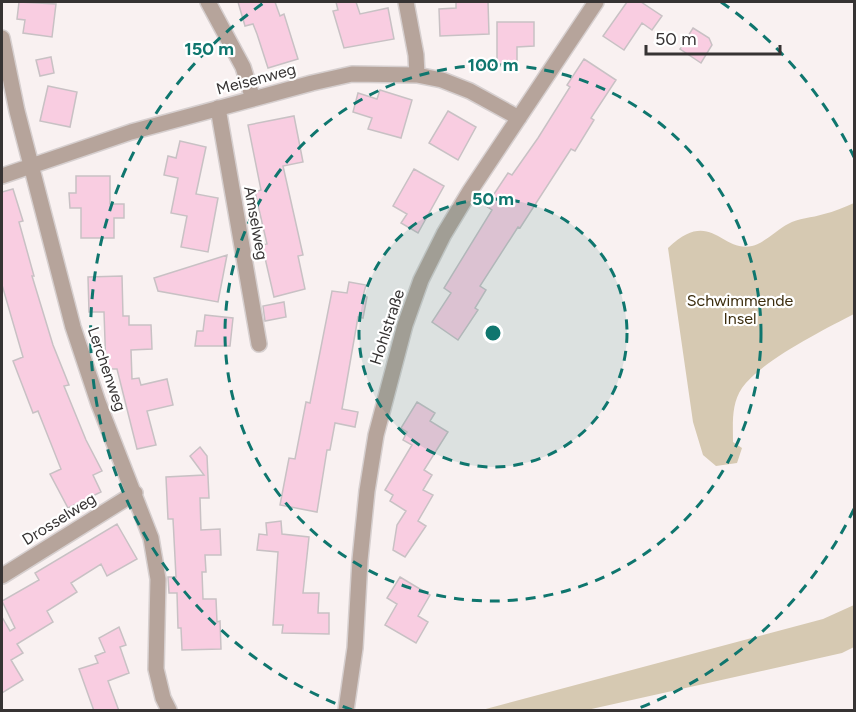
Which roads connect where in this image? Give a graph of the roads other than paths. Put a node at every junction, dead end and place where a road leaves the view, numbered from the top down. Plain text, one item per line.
1 (208, 2) edge
2 (406, 2) edge
3 (596, 2) edge
4 (2, 38) edge
5 (417, 75) junction
6 (253, 99) junction
7 (218, 108) junction
8 (519, 118) junction
9 (31, 166) junction
10 (2, 176) edge
11 (259, 344) dead end
12 (135, 493) junction
13 (2, 576) edge
14 (169, 711) edge
15 (346, 711) edge

1 - 6 street
2 - 5 street
3 - 8 street, Hohlstraße
4 - 9 street, Lerchenweg
5 - 6 street, Meisenweg
5 - 8 street, Meisenweg
6 - 7 street, Meisenweg
7 - 9 street, Meisenweg
7 - 11 street, Amselweg
8 - 15 street, Hohlstraße
9 - 10 street, Meisenweg
9 - 12 street, Lerchenweg
12 - 13 street, Drosselweg
12 - 14 street, Lerchenweg

